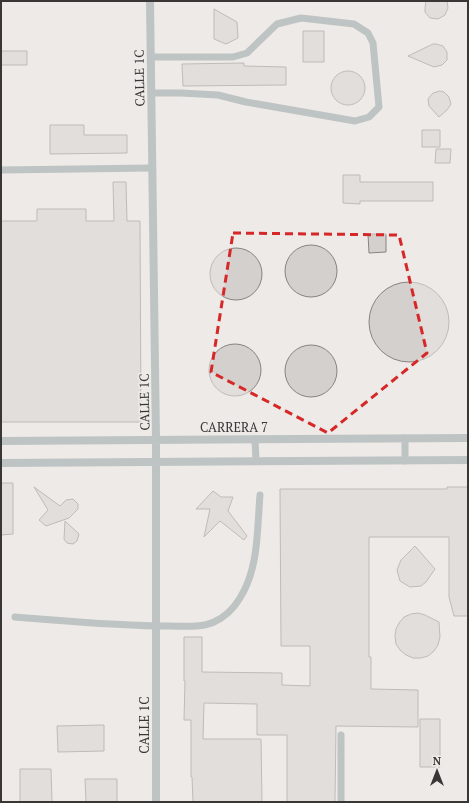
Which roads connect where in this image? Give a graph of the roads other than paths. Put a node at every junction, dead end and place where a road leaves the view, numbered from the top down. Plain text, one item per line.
1 (150, 1) edge
2 (150, 57) junction
3 (151, 93) junction
4 (152, 168) junction
5 (1, 170) edge
6 (405, 438) junction
7 (468, 438) edge
8 (156, 439) junction
9 (255, 439) junction
10 (1, 441) edge
11 (468, 460) edge
12 (256, 461) junction
13 (405, 461) junction
14 (156, 462) junction
15 (1, 463) edge
16 (260, 495) dead end
17 (15, 617) dead end
18 (156, 626) junction
19 (341, 735) dead end
20 (156, 802) edge
21 (341, 802) edge

1 - 2 street, CALLE 1C
2 - 3 street, CALLE 1C
2 - 3 lane
3 - 4 street, CALLE 1C
4 - 5 lane
4 - 8 street, CALLE 1C
6 - 7 street, CARRERA 7
6 - 9 street, CARRERA 7
6 - 13 lane
8 - 9 street, CARRERA 7
8 - 10 street, CARRERA 7
8 - 14 street, CALLE 1C
9 - 12 lane
11 - 13 street
12 - 13 street
12 - 14 street
14 - 15 street
14 - 18 street, CALLE 1C
16 - 18 lane
17 - 18 lane
18 - 20 street, CALLE 1C
19 - 21 lane

